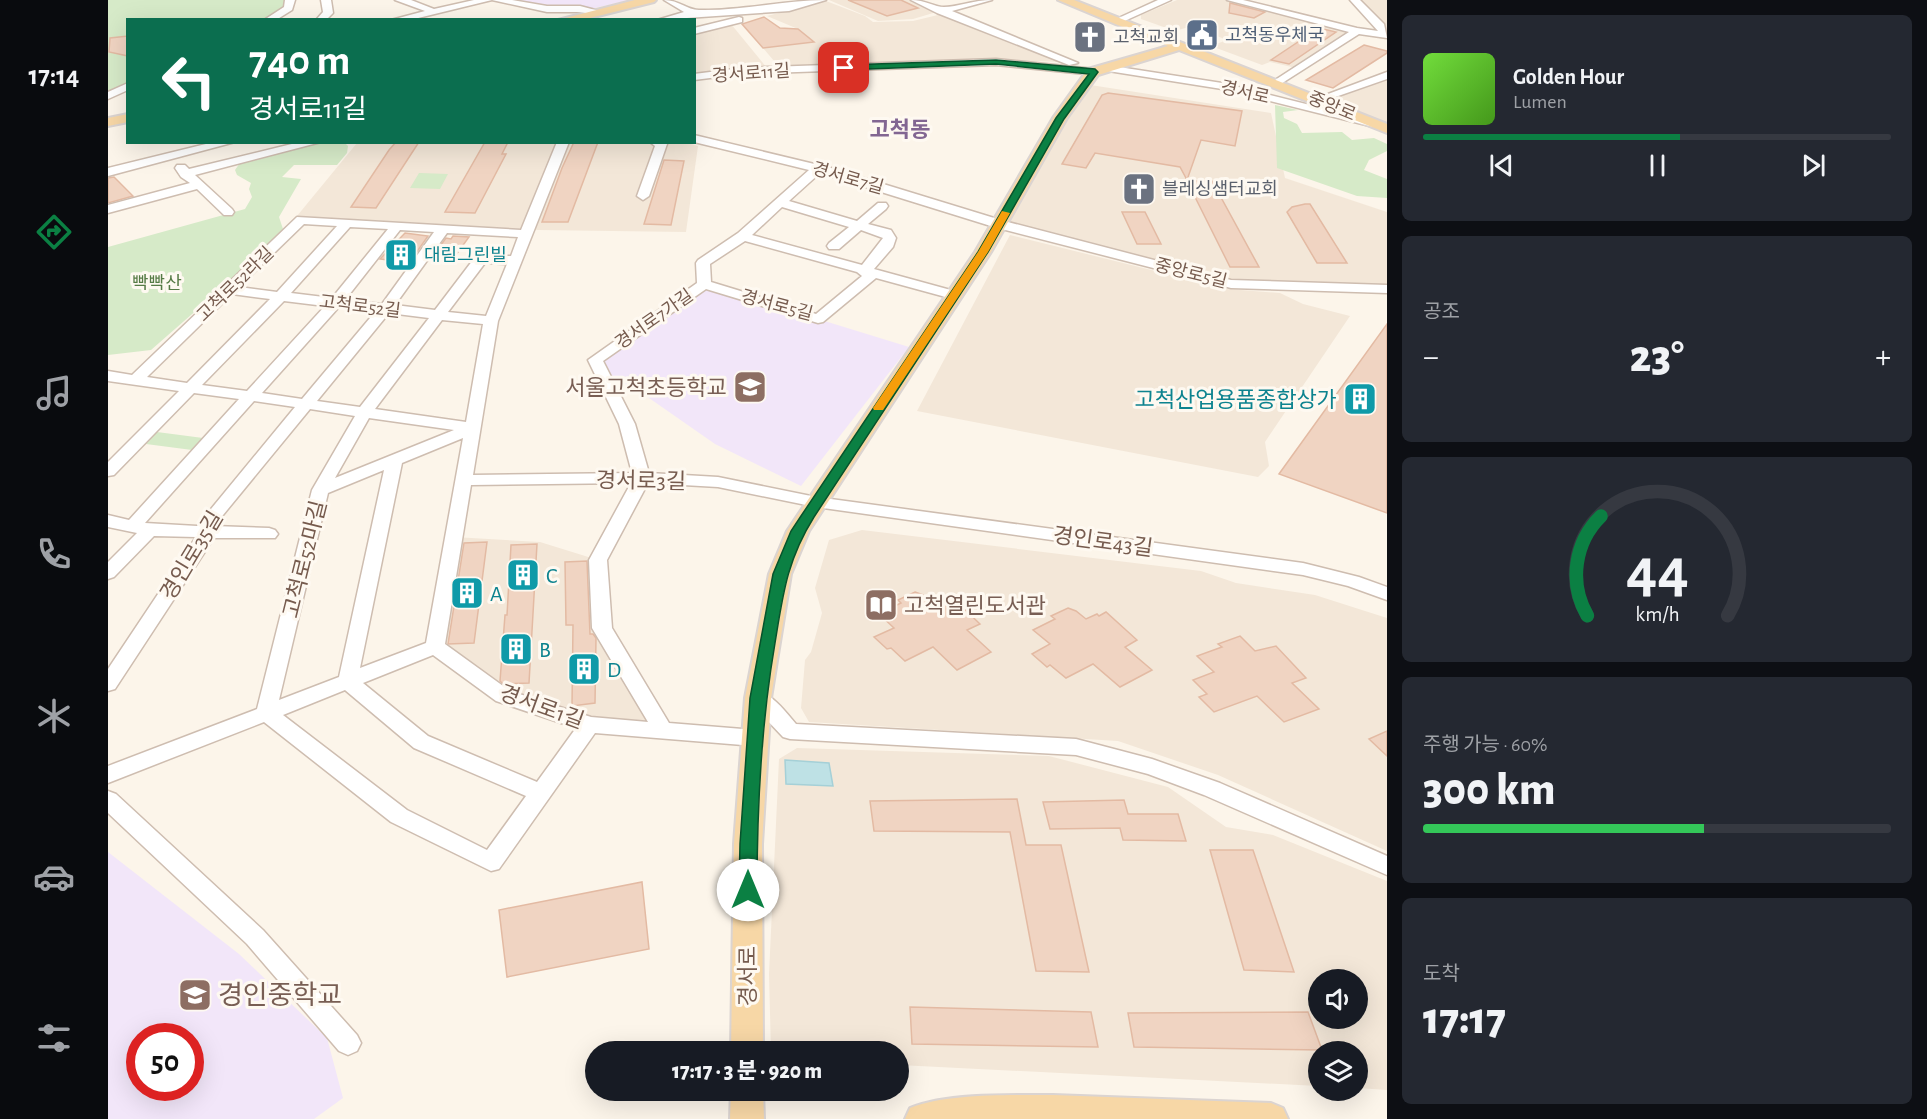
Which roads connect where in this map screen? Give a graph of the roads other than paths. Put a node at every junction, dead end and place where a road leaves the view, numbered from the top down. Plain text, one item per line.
1 (290, 0) edge
2 (326, 0) edge
3 (400, 0) edge
4 (487, 0) edge
5 (496, 0) edge
6 (650, 0) edge
7 (669, 0) edge
8 (821, 0) edge
9 (916, 0) edge
10 (987, 0) edge
11 (1065, 0) edge
12 (1166, 0) edge
13 (1232, 0) edge
14 (1355, 0) edge
15 (801, 5) junction
16 (433, 11) junction
17 (940, 11) junction
18 (598, 12) junction
19 (693, 13) junction
20 (272, 18) edge
21 (322, 18) edge
22 (403, 18) edge
23 (442, 18) edge
24 (572, 18) edge
25 (670, 18) edge
26 (1117, 21) junction
27 (716, 26) junction
28 (696, 31) edge
29 (1357, 31) junction
30 (1385, 34) edge
31 (1180, 46) junction
32 (1098, 71) junction
33 (1387, 75) edge
34 (696, 77) edge
35 (1276, 84) junction
36 (126, 87) edge
37 (108, 96) edge
38 (1317, 100) junction
39 (126, 118) edge
40 (108, 122) edge
41 (1384, 127) edge
42 (696, 139) edge
43 (308, 144) edge
44 (562, 144) edge
45 (661, 144) edge
46 (204, 146) edge
47 (817, 169) junction
48 (108, 172) edge
49 (185, 174) junction
50 (198, 185) junction
51 (643, 196) dead end
52 (781, 203) junction
53 (882, 206) dead end
54 (108, 209) edge
55 (228, 212) dead end
56 (347, 223) junction
57 (999, 224) junction
58 (858, 225) junction
59 (397, 226) junction
60 (443, 229) junction
61 (527, 234) junction
62 (743, 236) junction
63 (834, 246) dead end
64 (515, 260) junction
65 (868, 273) junction
66 (704, 284) junction
67 (1387, 289) edge
68 (229, 290) junction
69 (953, 295) junction
70 (281, 296) junction
71 (335, 303) junction
72 (386, 309) junction
73 (439, 315) junction
74 (491, 321) junction
75 (111, 380) edge
76 (135, 380) junction
77 (188, 388) junction
78 (249, 397) junction
79 (305, 404) junction
80 (364, 413) junction
81 (473, 428) junction
82 (394, 460) junction
83 (108, 471) edge
84 (642, 478) junction
85 (464, 480) junction
86 (320, 490) junction
87 (816, 502) junction
88 (108, 522) edge
89 (142, 528) junction
90 (207, 532) junction
91 (269, 534) dead end
92 (108, 573) edge
93 (1387, 594) edge
94 (435, 647) junction
95 (348, 681) junction
96 (108, 684) edge
97 (758, 698) junction
98 (266, 713) junction
99 (590, 724) junction
100 (661, 730) junction
101 (755, 738) junction
102 (108, 775) edge
103 (540, 793) junction
104 (108, 800) edge
105 (1387, 866) edge
106 (747, 1041) edge
107 (348, 1043) dead end
108 (747, 1101) edge
109 (747, 1119) edge
110 (922, 1119) edge
111 (1271, 1119) edge

1 - 20 street
2 - 21 street
3 - 16 street
4 - 16 street
5 - 18 street
6 - 18 main road
7 - 19 street
8 - 15 street
9 - 17 street
10 - 17 street
11 - 26 main road, 중앙로
12 - 26 street
13 - 29 street
14 - 30 street
15 - 19 street
15 - 27 street
16 - 22 street
16 - 23 street
17 - 32 street
18 - 24 main road
19 - 25 street
19 - 27 street
26 - 31 main road, 중앙로
27 - 28 street
29 - 30 street
29 - 35 street, 중앙로
31 - 32 main road
31 - 35 main road, 중앙로
32 - 34 street, 경서로11길
32 - 41 street, 경서로
32 - 57 main road, 경서로
33 - 38 street
35 - 38 main road, 중앙로
36 - 37 street
38 - 41 main road, 중앙로
39 - 40 main road
42 - 47 street, 경서로7길
43 - 49 street
44 - 61 street
45 - 51 street
46 - 48 street
46 - 49 street
47 - 52 street, 경서로7가길
47 - 57 street, 경서로7길
49 - 50 street
50 - 54 street
50 - 55 street
52 - 58 street
52 - 62 street, 경서로7가길
53 - 58 street
56 - 59 street, 고척로52라길
56 - 68 street, 고척로52라길
56 - 70 street, 고척로52라길
57 - 67 street, 중앙로5길
57 - 69 main road, 경서로
58 - 63 street
58 - 65 street
59 - 60 street, 고척로52라길
59 - 71 street
60 - 61 street, 고척로52라길
60 - 72 street
61 - 64 street
62 - 65 street
62 - 66 street, 경서로7가길
64 - 73 street
64 - 74 street
65 - 66 street, 경서로5길
65 - 69 street
66 - 84 street, 경서로7가길
68 - 70 street, 고척로52길
68 - 76 street, 고척로52라길
69 - 87 main road, 경서로
70 - 71 street, 고척로52길
70 - 77 street, 고척로52라길
71 - 72 street, 고척로52길
71 - 78 street
72 - 73 street, 고척로52길
72 - 79 street
73 - 74 street, 고척로52길
73 - 80 street
74 - 81 street
75 - 76 street
76 - 77 street
77 - 78 street
77 - 83 street
78 - 79 street
78 - 89 street
79 - 80 street
79 - 90 street, 경인로35길
80 - 81 street
80 - 86 street, 고척로52마길
81 - 82 street
81 - 85 street
82 - 86 street
82 - 95 street
84 - 85 street, 경서로3길
84 - 87 street, 경서로3길
84 - 100 street
85 - 94 street
86 - 98 street, 고척로52마길
87 - 93 street, 경인로43길
87 - 97 main road, 경서로
88 - 89 street
89 - 90 street
89 - 92 street
90 - 91 street
90 - 96 street, 경인로35길
94 - 95 street
94 - 99 street, 경서로1길
95 - 98 street
95 - 103 street
97 - 101 main road, 경서로
97 - 105 street
98 - 102 street
98 - 103 street
99 - 100 street, 경서로1길
99 - 103 street
100 - 101 street, 경서로1길
101 - 106 main road, 경서로
104 - 107 street
108 - 109 main road
110 - 111 main road

